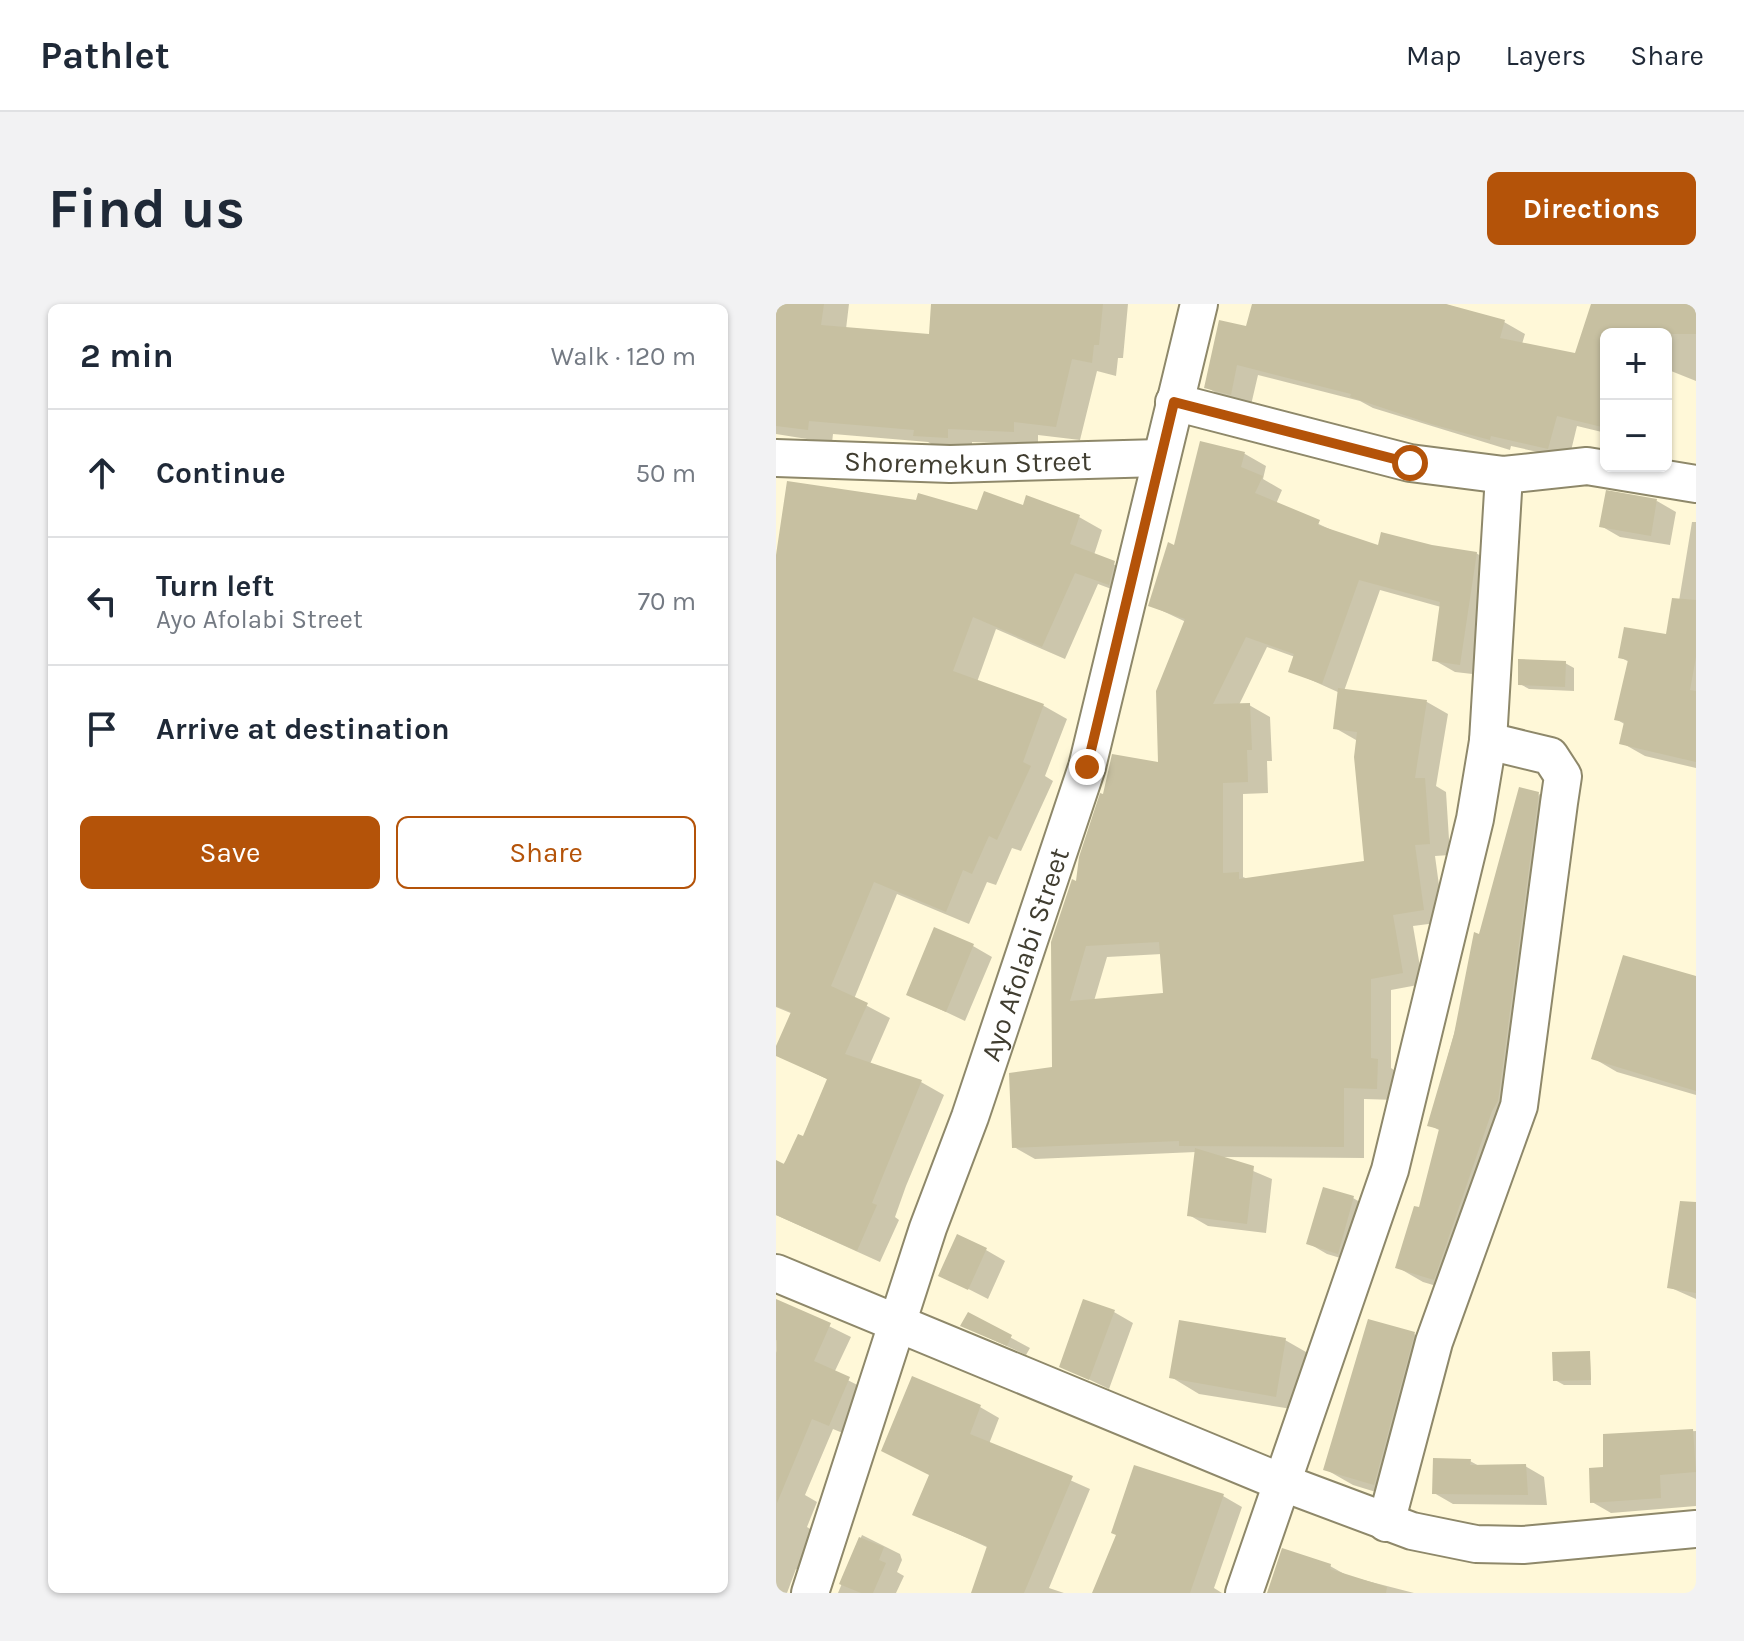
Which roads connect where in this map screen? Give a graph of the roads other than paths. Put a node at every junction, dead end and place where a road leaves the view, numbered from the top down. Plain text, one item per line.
1 (1199, 304) edge
2 (1174, 402) junction
3 (776, 458) edge
4 (1160, 458) junction
5 (1504, 475) junction
6 (1696, 484) edge
7 (1488, 741) junction
8 (776, 1273) edge
9 (897, 1325) junction
10 (1281, 1482) junction
11 (1386, 1523) junction
12 (1696, 1529) edge
13 (810, 1593) edge
14 (1244, 1593) edge

1 - 2 street, Ayo Afolabi Street
2 - 4 street, Ayo Afolabi Street
2 - 5 street
3 - 4 street, Shoremekun Street
4 - 9 street, Ayo Afolabi Street
5 - 6 street
5 - 7 street
7 - 10 street
7 - 11 street
8 - 9 street
9 - 10 street
9 - 13 street, Ayo Afolabi Street
10 - 11 street
10 - 14 street
11 - 12 street

